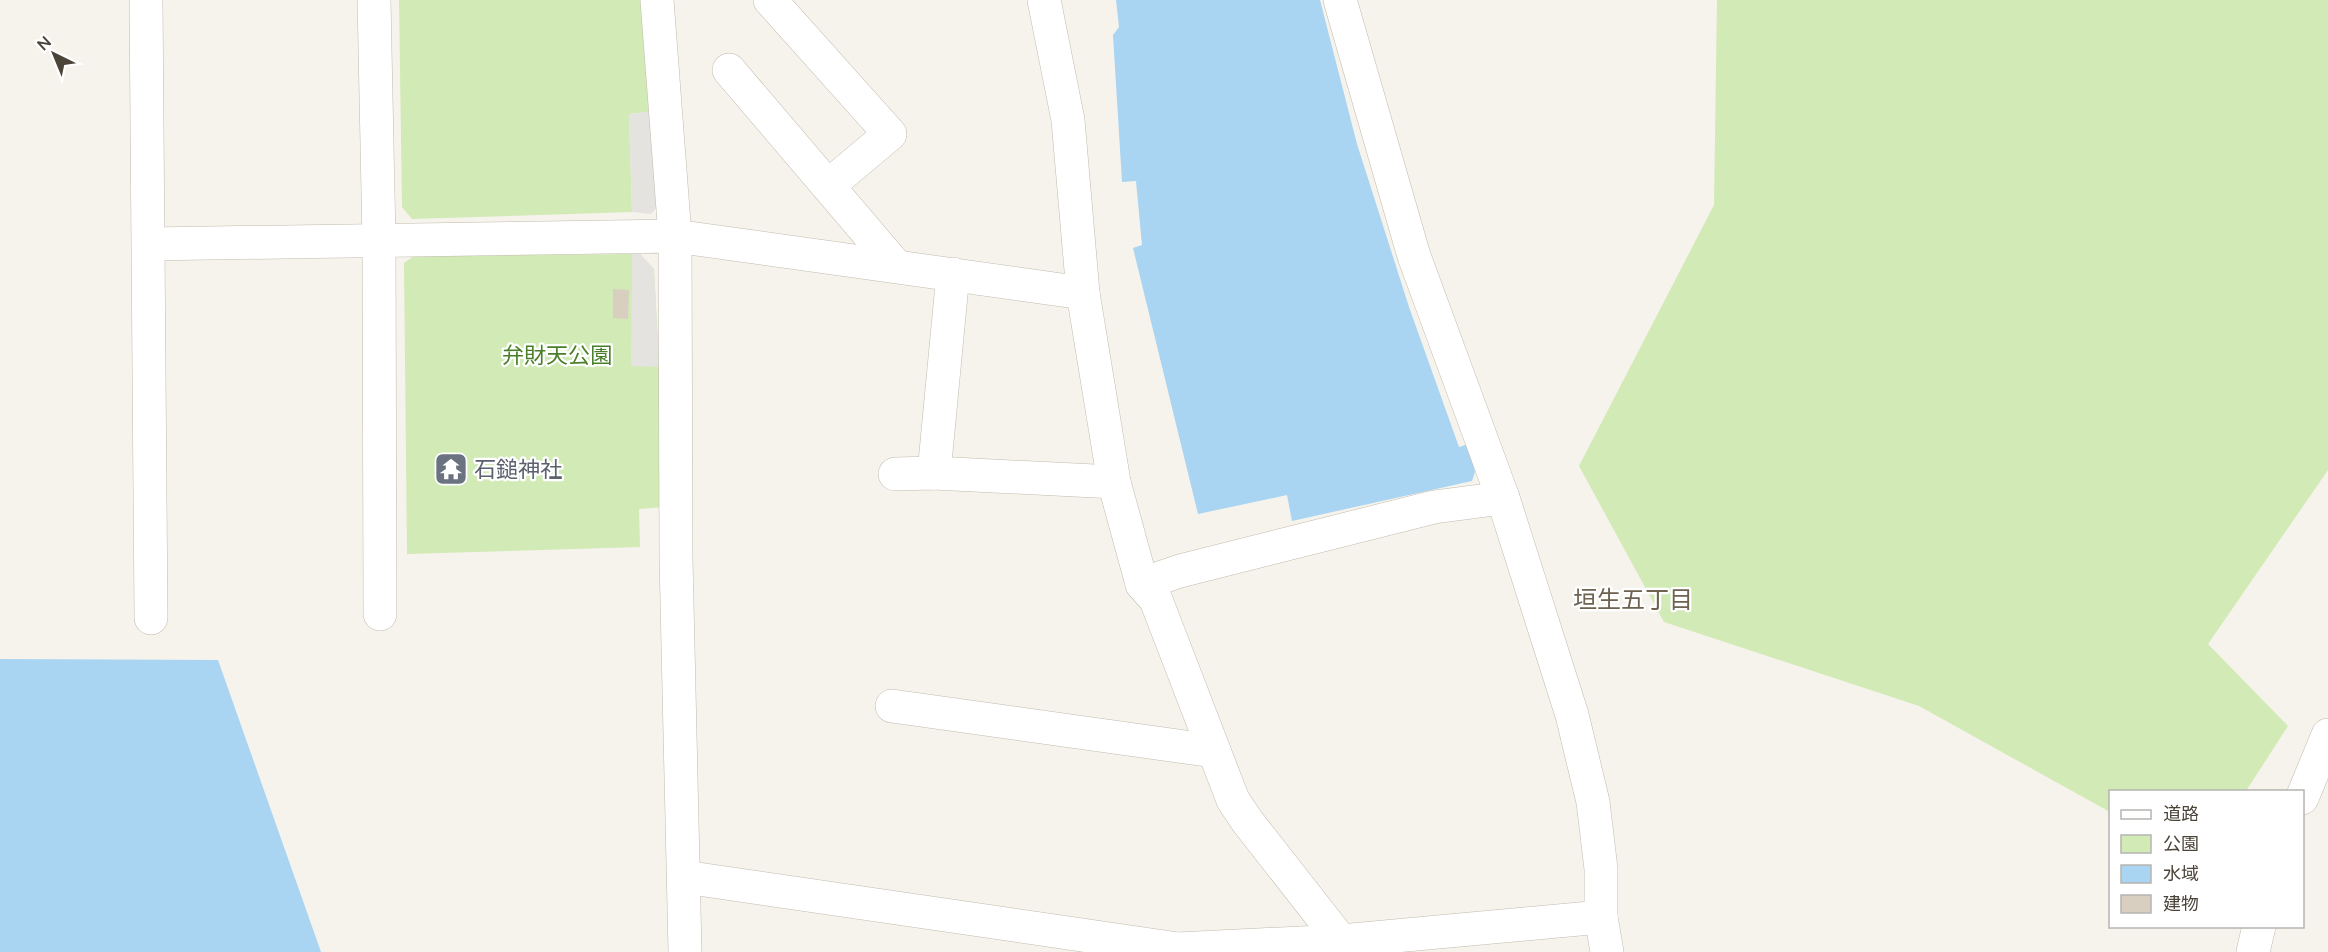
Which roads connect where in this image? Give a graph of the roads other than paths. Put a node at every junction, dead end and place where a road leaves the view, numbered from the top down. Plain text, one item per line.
1 (146, 0) edge
2 (374, 0) edge
3 (657, 0) edge
4 (770, 0) edge
5 (1044, 0) edge
6 (1340, 0) edge
7 (729, 70) dead end
8 (828, 186) junction
9 (675, 236) junction
10 (379, 240) junction
11 (149, 244) junction
12 (896, 266) junction
13 (953, 274) junction
14 (1083, 293) junction
15 (934, 473) junction
16 (896, 474) dead end
17 (1114, 482) junction
18 (1503, 498) junction
19 (1142, 584) junction
20 (380, 614) dead end
21 (151, 618) dead end
22 (892, 706) dead end
23 (2328, 735) edge
24 (1214, 751) junction
25 (2304, 793) edge
26 (684, 877) junction
27 (1601, 918) junction
28 (2259, 928) edge
29 (1344, 946) edge
30 (1178, 950) edge
31 (685, 952) edge
32 (1607, 952) edge
33 (2253, 952) edge

1 - 11 street
2 - 10 street
3 - 9 street
4 - 8 street
5 - 14 street
6 - 18 street
7 - 8 street
8 - 12 street
9 - 10 street
9 - 12 street
9 - 26 street
10 - 11 street
10 - 20 street
11 - 21 street
12 - 13 street
13 - 14 street
13 - 15 street
14 - 17 street
15 - 16 street
15 - 17 street
17 - 19 street
18 - 19 street
18 - 27 street
19 - 24 street
22 - 24 street
23 - 25 street
24 - 29 street
26 - 30 street
26 - 31 street
27 - 29 street
27 - 32 street
28 - 33 street
29 - 30 street

